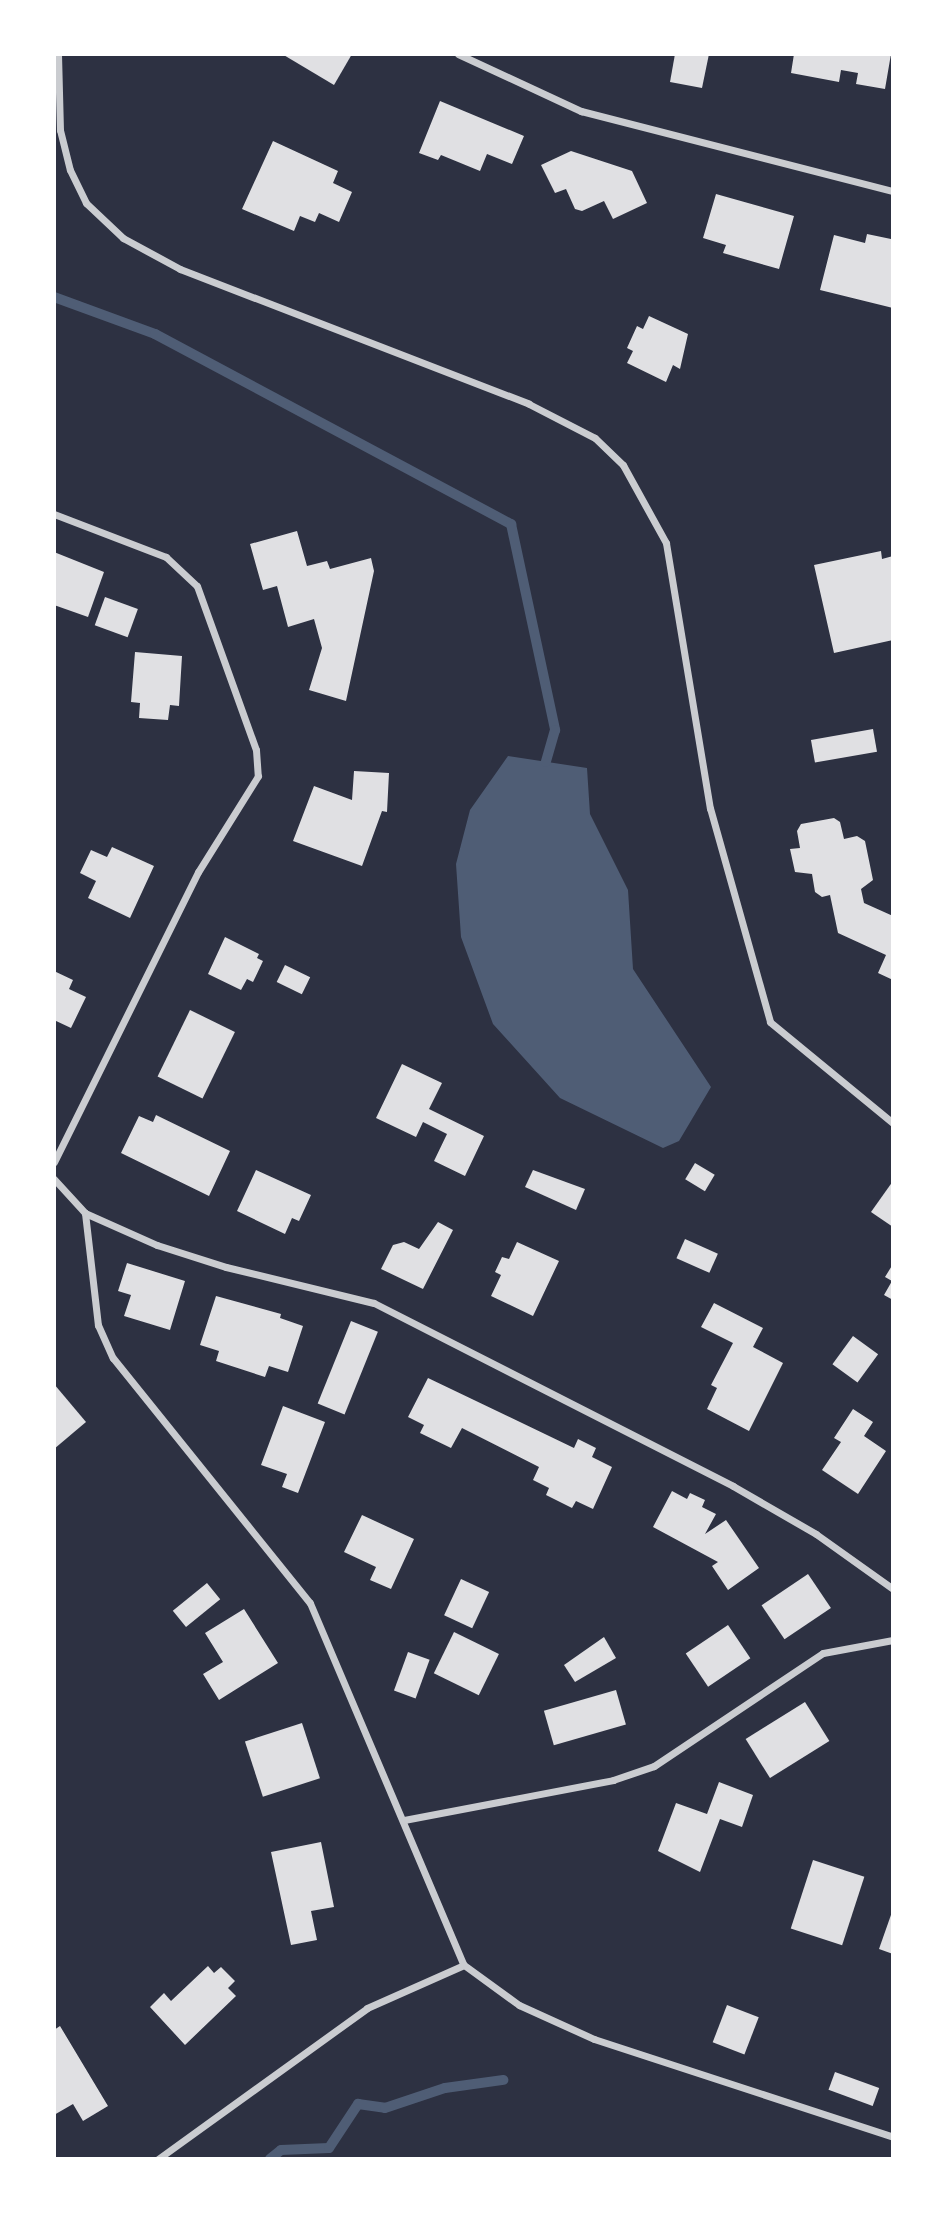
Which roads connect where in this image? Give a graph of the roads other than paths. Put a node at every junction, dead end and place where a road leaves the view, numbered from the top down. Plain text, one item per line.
1 (58, 54) edge
2 (458, 54) edge
3 (893, 191) edge
4 (54, 514) edge
5 (893, 1123) edge
6 (54, 1162) edge
7 (54, 1179) edge
8 (85, 1213) junction
9 (893, 1589) edge
10 (893, 1640) edge
11 (404, 1820) junction
12 (464, 1965) junction
13 (893, 2137) edge
14 (158, 2159) edge

1 - 5 street
2 - 3 street
4 - 6 street
7 - 8 street
8 - 9 street
8 - 11 street
10 - 11 street
11 - 12 street
12 - 13 street
12 - 14 street

